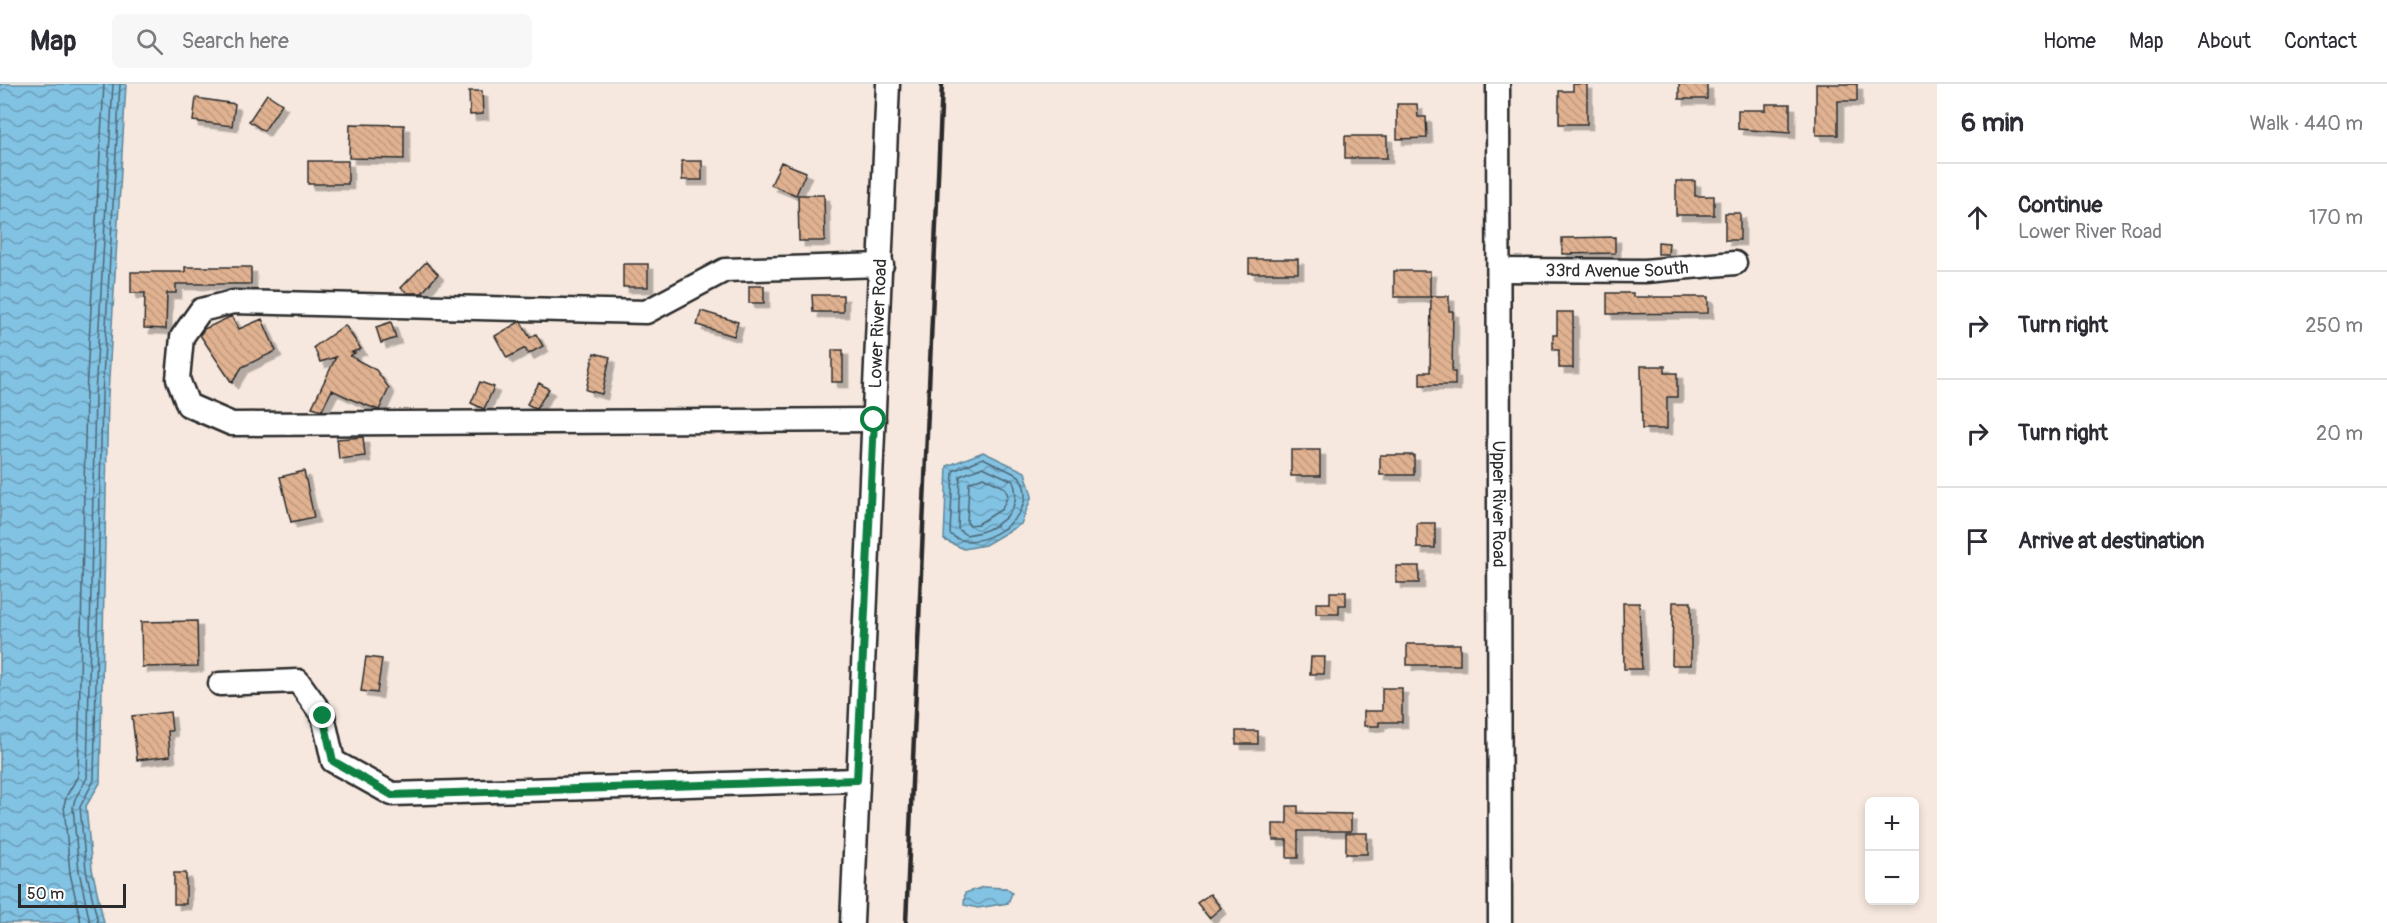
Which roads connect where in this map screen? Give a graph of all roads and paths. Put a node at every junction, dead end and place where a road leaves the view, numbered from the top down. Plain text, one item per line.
1 (888, 84) edge
2 (1498, 84) edge
3 (1736, 263) dead end
4 (882, 266) junction
5 (1499, 270) junction
6 (874, 420) junction
7 (220, 684) dead end
8 (857, 780) junction
9 (852, 923) edge
10 (1500, 923) edge

1 - 4 street, Lower River Road
2 - 5 street, Upper River Road
3 - 5 street, 33rd Avenue South
4 - 6 street, Lower River Road
4 - 6 street
5 - 10 street, Upper River Road
6 - 8 street, Lower River Road
7 - 8 street
8 - 9 street, Lower River Road

